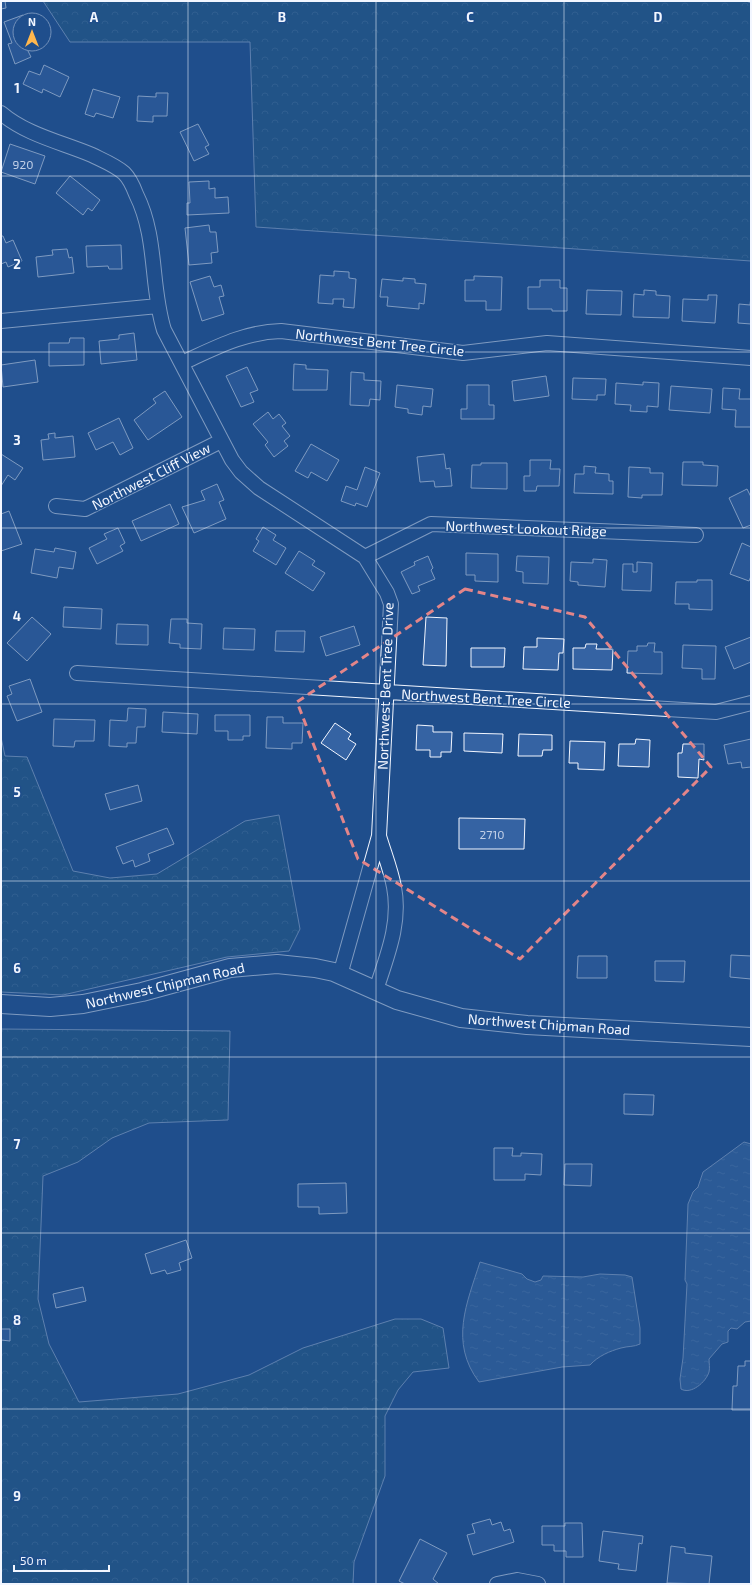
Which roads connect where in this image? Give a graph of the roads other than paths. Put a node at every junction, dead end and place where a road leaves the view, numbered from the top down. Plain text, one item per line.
1 (1, 113) edge
2 (158, 306) junction
3 (1, 321) edge
4 (751, 358) edge
5 (182, 363) junction
6 (221, 440) junction
7 (56, 506) dead end
8 (696, 535) dead end
9 (364, 557) junction
10 (77, 673) dead end
11 (387, 692) junction
12 (751, 704) edge
13 (379, 836) junction
14 (340, 975) junction
15 (376, 990) junction
16 (1, 1004) edge
17 (751, 1037) edge
18 (497, 1584) edge
19 (538, 1584) edge

1 - 2 street, Northwest Bent Tree Drive
2 - 3 street
2 - 5 street, Northwest Bent Tree Drive
4 - 5 street, Northwest Bent Tree Circle
5 - 6 street, Northwest Bent Tree Drive
6 - 7 street, Northwest Cliff View
6 - 9 street, Northwest Bent Tree Drive
8 - 9 street, Northwest Lookout Ridge
9 - 11 street, Northwest Bent Tree Drive
10 - 11 street, Northwest Bent Tree Circle
11 - 12 street, Northwest Bent Tree Circle
11 - 13 street, Northwest Bent Tree Drive
13 - 14 street, Northwest Bent Tree Drive
13 - 15 street, Northwest Bent Tree Drive
14 - 15 main road, Northwest Chipman Road
14 - 16 main road, Northwest Chipman Road
15 - 17 main road, Northwest Chipman Road
18 - 19 street

